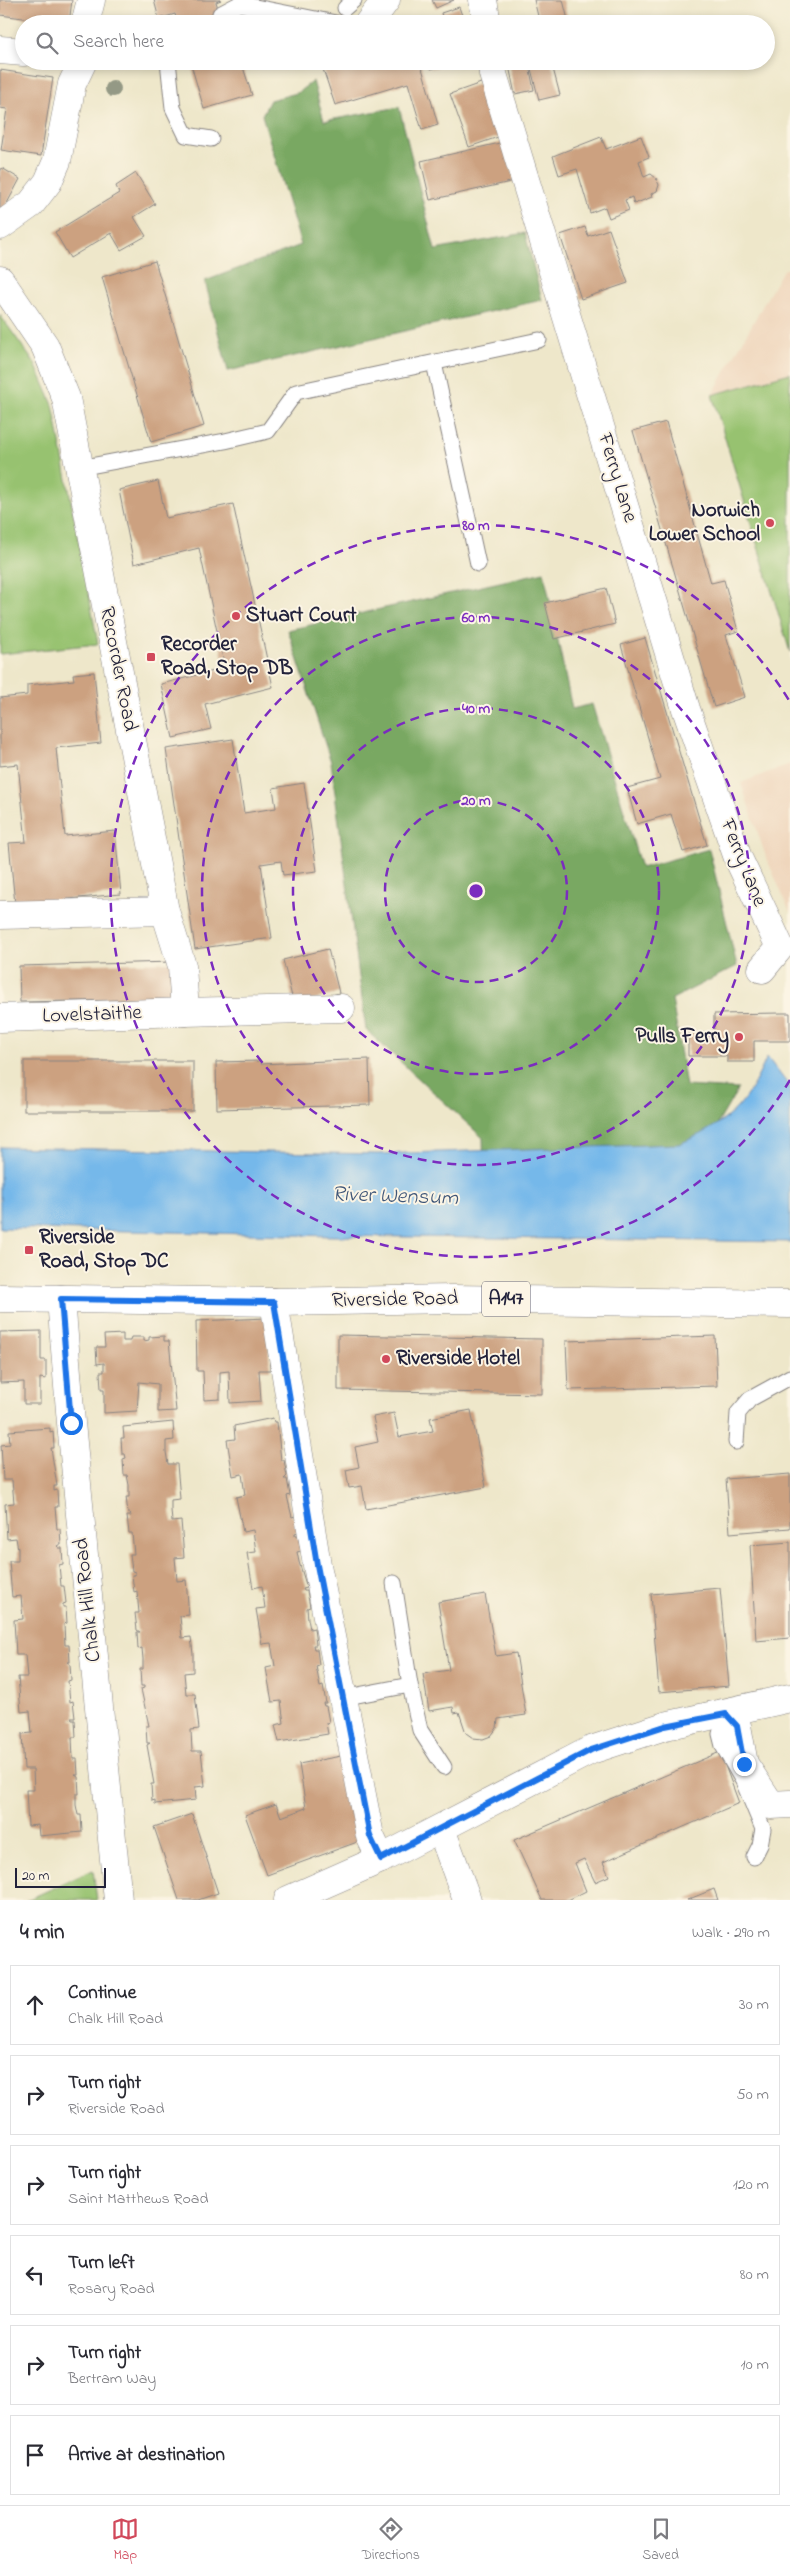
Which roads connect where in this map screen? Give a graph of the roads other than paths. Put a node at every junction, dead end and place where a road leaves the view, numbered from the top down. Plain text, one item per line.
1 (91, 0) edge
2 (386, 0) edge
3 (483, 0) edge
4 (220, 14) dead end
5 (88, 15) edge
6 (295, 15) edge
7 (375, 15) edge
8 (485, 15) edge
9 (0, 50) edge
10 (15, 51) edge
11 (79, 70) edge
12 (169, 70) edge
13 (493, 70) edge
14 (211, 139) dead end
15 (0, 226) edge
16 (0, 280) edge
17 (540, 340) dead end
18 (434, 363) junction
19 (79, 468) junction
20 (478, 564) dead end
21 (165, 911) junction
22 (0, 915) edge
23 (762, 969) dead end
24 (341, 1008) dead end
25 (185, 1012) junction
26 (0, 1018) edge
27 (0, 1298) edge
28 (61, 1299) junction
29 (274, 1302) junction
30 (790, 1304) edge
31 (790, 1377) edge
32 (736, 1442) dead end
33 (394, 1584) dead end
34 (410, 1686) junction
35 (342, 1698) junction
36 (790, 1698) edge
37 (726, 1714) junction
38 (444, 1767) dead end
39 (790, 1804) edge
40 (441, 1829) junction
41 (754, 1856) dead end
42 (381, 1859) junction
43 (118, 1900) edge
44 (288, 1900) edge
45 (466, 1900) edge

1 - 5 street
2 - 7 street
3 - 8 street
4 - 6 lane
9 - 10 street
11 - 15 street
12 - 14 lane
13 - 23 street, Ferry Lane
16 - 19 street, Recorder Road
17 - 18 lane
18 - 19 lane
18 - 20 lane
19 - 21 street, Recorder Road
21 - 22 street
21 - 25 street
24 - 25 street, Lovelstaithe
25 - 26 street, Lovelstaithe
27 - 28 street, Riverside Road / A147
28 - 29 street, Riverside Road / A147
28 - 43 street, Chalk Hill Road
29 - 30 street, Riverside Road / A147
29 - 35 street
31 - 32 lane
33 - 34 lane
34 - 35 lane
34 - 38 lane
35 - 42 street
36 - 37 street
37 - 39 street
37 - 40 street
37 - 41 lane
40 - 42 street
40 - 45 street
42 - 44 street

